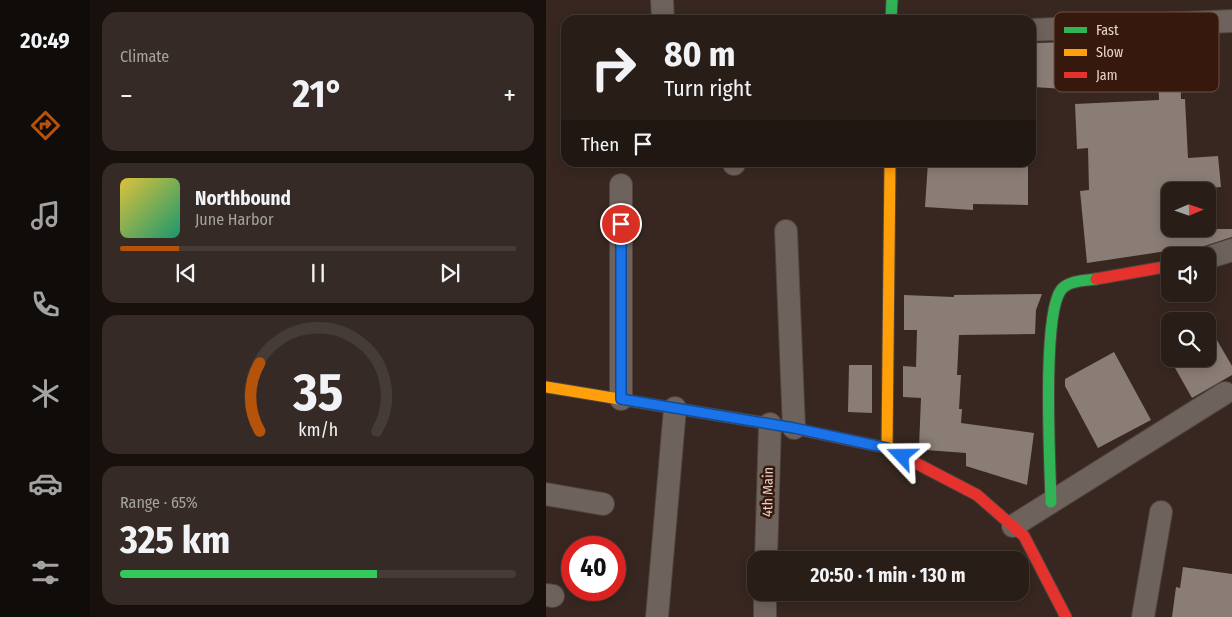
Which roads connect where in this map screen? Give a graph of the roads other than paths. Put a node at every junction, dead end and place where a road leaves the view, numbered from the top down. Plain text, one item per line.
1 (662, 0) edge
2 (892, 0) edge
3 (663, 15) edge
4 (891, 15) edge
5 (1232, 21) edge
6 (1219, 22) edge
7 (1054, 29) edge
8 (1036, 30) edge
9 (890, 167) edge
10 (621, 186) dead end
11 (786, 231) dead end
12 (1232, 250) edge
13 (1216, 255) edge
14 (1161, 268) edge
15 (546, 387) edge
16 (1224, 393) dead end
17 (621, 399) junction
18 (675, 408) junction
19 (770, 424) junction
20 (794, 428) junction
21 (887, 448) junction
22 (546, 494) edge
23 (1051, 502) junction
24 (602, 504) dead end
25 (1161, 512) dead end
26 (1013, 526) junction
27 (766, 551) edge
28 (765, 601) edge
29 (657, 617) edge
30 (765, 617) edge
31 (1066, 617) edge
32 (1143, 617) edge

1 - 3 street
2 - 4 street
5 - 6 street
7 - 8 street
9 - 21 street
10 - 17 street
11 - 20 street
12 - 13 street
14 - 23 street
15 - 17 street
16 - 23 street
17 - 18 street
18 - 19 street
18 - 29 street
19 - 20 street
19 - 27 street, 4th Main
20 - 21 street
21 - 26 street
22 - 24 street
23 - 26 street
25 - 32 street
26 - 31 street
28 - 30 street

